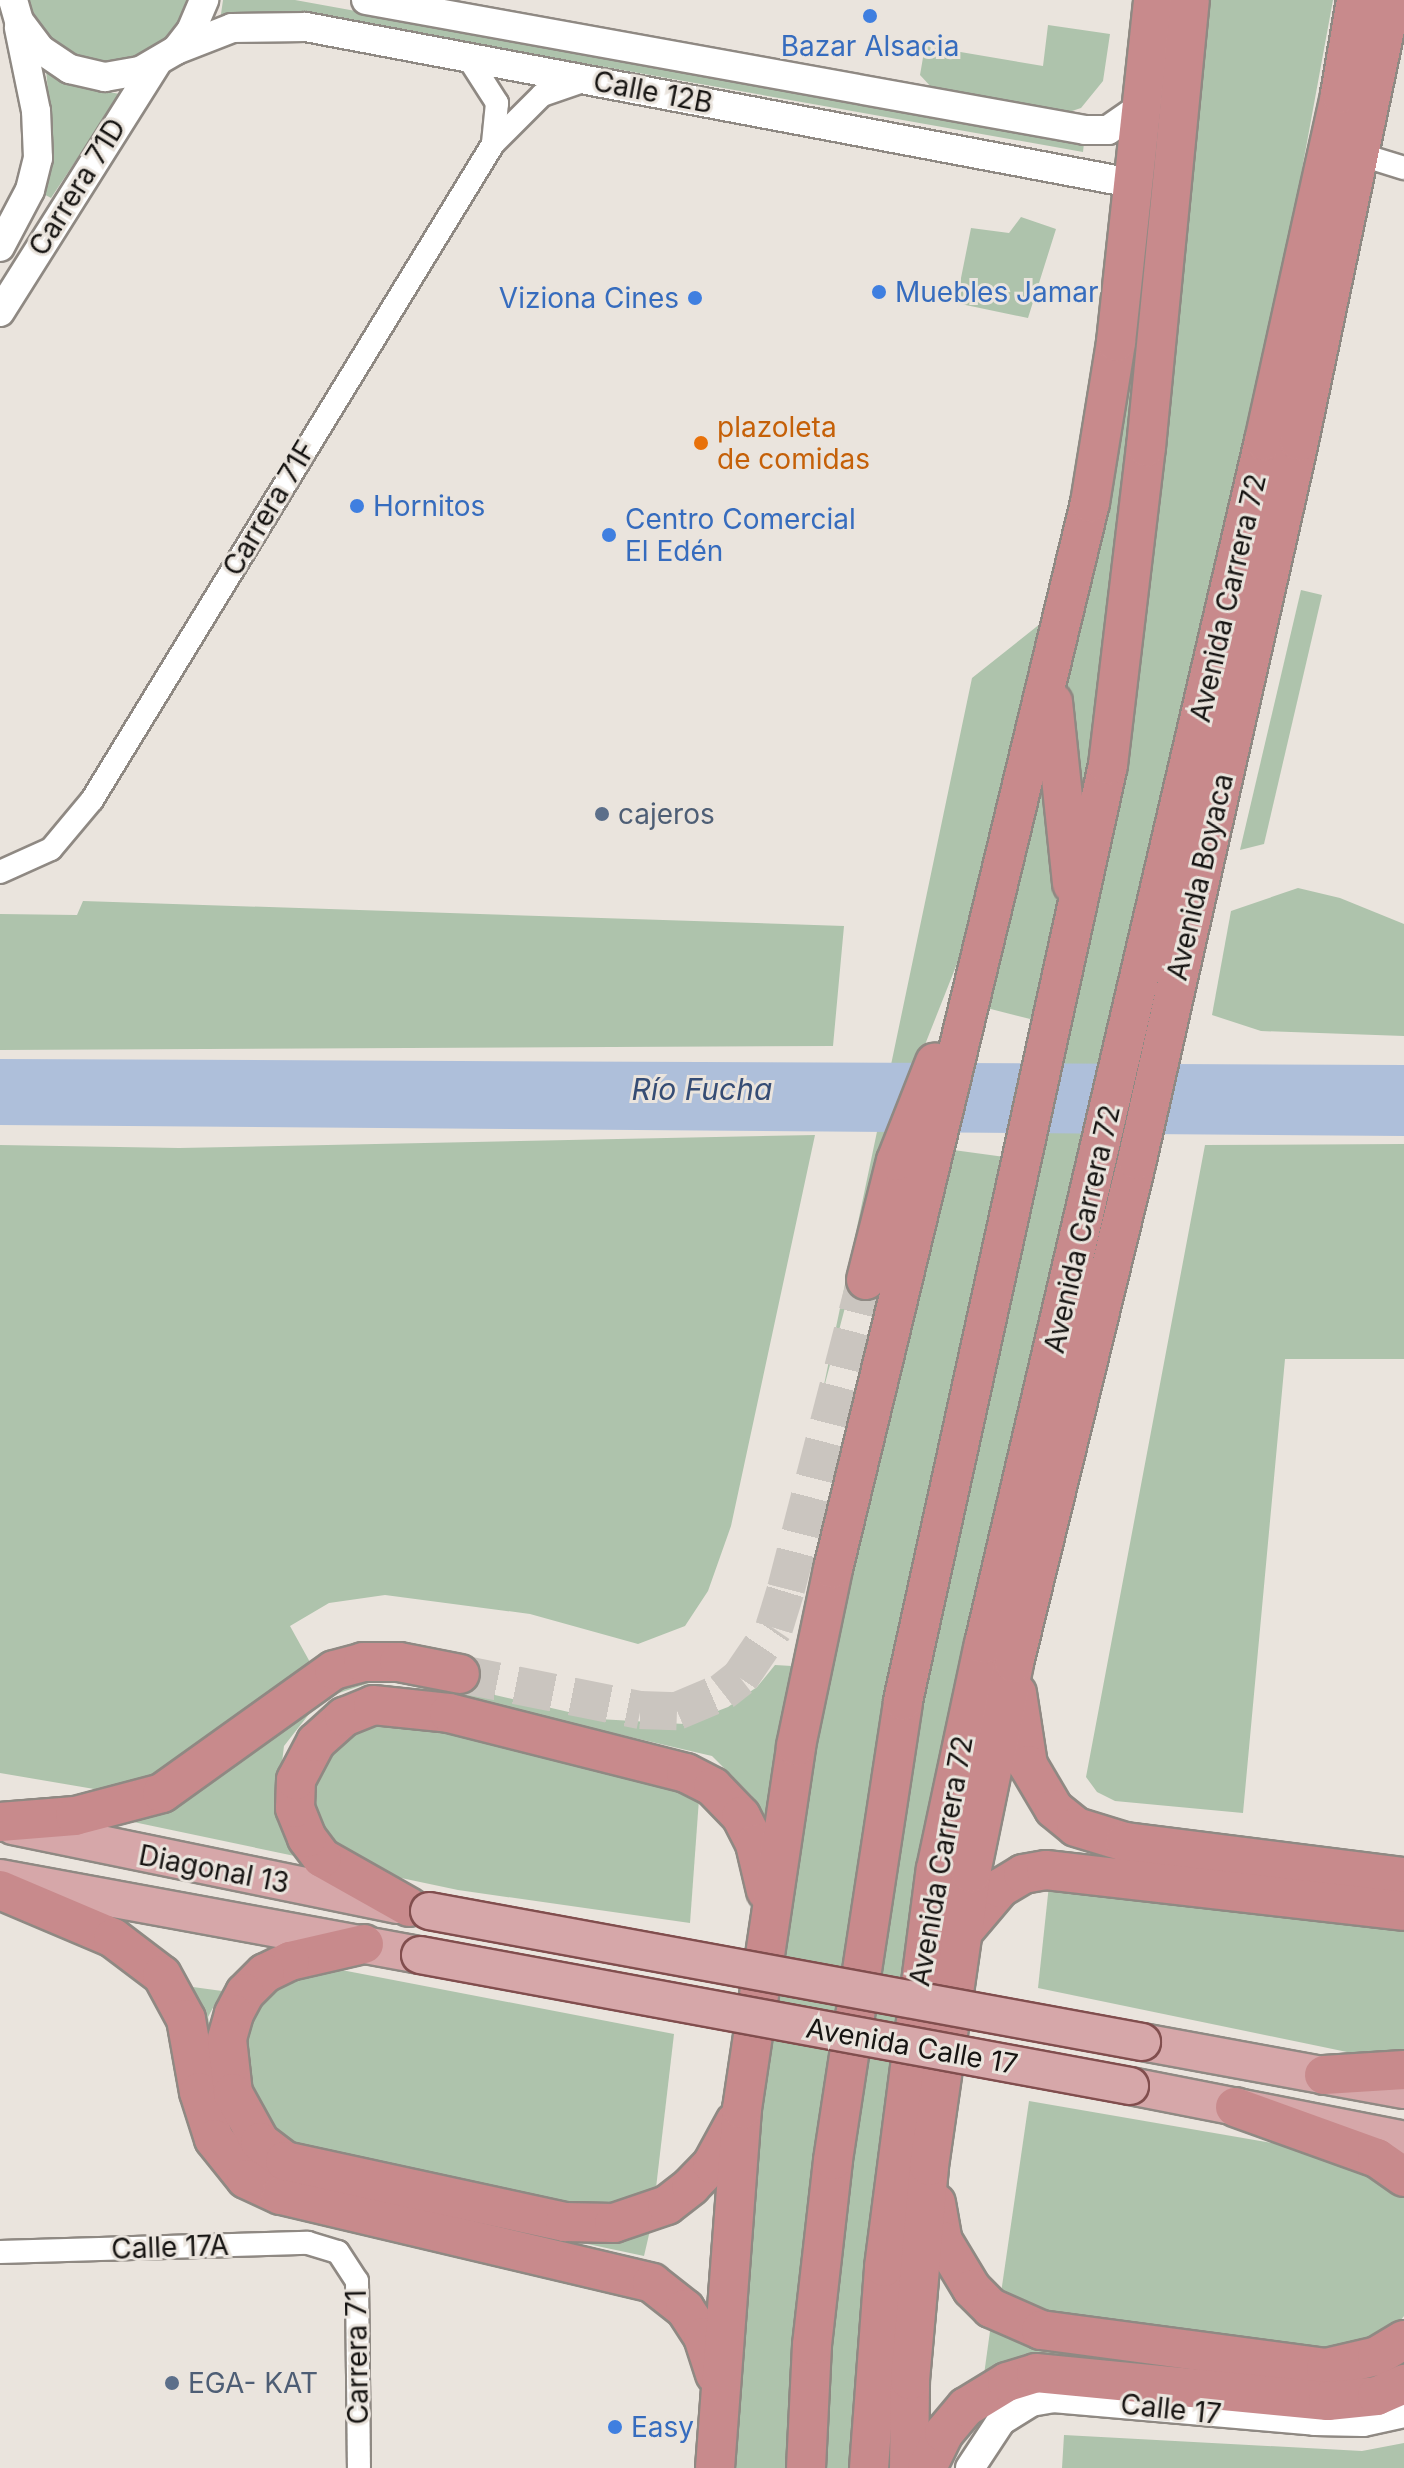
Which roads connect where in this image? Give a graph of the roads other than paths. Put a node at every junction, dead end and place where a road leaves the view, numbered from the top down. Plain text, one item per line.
1 (204, 0) edge
2 (366, 0) edge
3 (1153, 0) edge
4 (1190, 0) edge
5 (1356, 0) edge
6 (1370, 0) edge
7 (1394, 0) edge
8 (13, 2) edge
9 (1367, 46) junction
10 (467, 56) junction
11 (166, 57) junction
12 (589, 79) junction
13 (1141, 107) junction
14 (493, 144) junction
15 (1362, 155) junction
16 (1404, 168) edge
17 (1132, 183) junction
18 (0, 247) edge
19 (1337, 270) junction
20 (0, 312) edge
21 (1283, 353) junction
22 (1051, 676) junction
23 (1192, 754) junction
24 (1212, 822) junction
25 (0, 872) edge
26 (1075, 918) junction
27 (1168, 1017) joint
28 (918, 1146) junction
29 (1119, 1159) junction
30 (866, 1280) tunnel mouth
31 (1014, 1663) junction
32 (460, 1674) tunnel mouth
33 (0, 1822) edge
34 (1404, 1877) edge
35 (0, 1878) edge
36 (0, 1890) edge
37 (769, 1904) junction
38 (419, 1909) junction
39 (1404, 1911) edge
40 (962, 1933) junction
41 (364, 1944) junction
42 (420, 1955) joint
43 (1404, 2070) edge
44 (1324, 2075) junction
45 (1404, 2090) edge
46 (1235, 2107) junction
47 (742, 2109) junction
48 (1404, 2140) edge
49 (929, 2166) junction
50 (1404, 2177) edge
51 (0, 2252) edge
52 (338, 2252) joint
53 (1404, 2340) edge
54 (1404, 2384) edge
55 (719, 2387) junction
56 (1404, 2413) edge
57 (717, 2461) edge
58 (359, 2468) edge
59 (806, 2468) edge
60 (869, 2468) edge
61 (909, 2468) edge
62 (927, 2468) edge
63 (970, 2468) edge

1 - 11 street, Carrera 71D
2 - 13 street, Calle 12B
3 - 13 highway
4 - 26 highway
5 - 9 highway, Avenida Carrera 72
6 - 9 highway
7 - 9 highway, Avenida Carrera 72
8 - 11 street, Calle 12B
8 - 18 street, Carrera 71D
9 - 15 highway, Avenida Carrera 72
9 - 21 highway, Avenida Carrera 72
10 - 11 street, Calle 12B
10 - 12 street, Calle 12B
10 - 14 street, Carrera 71F
11 - 20 street, Carrera 71D
12 - 14 street, Carrera 71F
12 - 17 street, Calle 12B
13 - 17 highway
14 - 25 street, Carrera 71F
15 - 16 street
15 - 19 highway, Avenida Carrera 72
17 - 22 highway
19 - 21 highway
19 - 24 highway, Avenida Boyaca
21 - 23 highway, Avenida Carrera 72
22 - 26 highway
22 - 28 highway
23 - 24 highway
23 - 29 highway, Avenida Carrera 72
24 - 27 highway, Avenida Boyaca
26 - 59 highway
27 - 29 highway, Avenida Carrera 72
28 - 30 highway
28 - 37 highway
29 - 31 highway, Avenida Carrera 72
29 - 60 highway, Avenida Carrera 72
31 - 34 highway
31 - 40 highway, Avenida Carrera 72
32 - 33 highway
33 - 38 main road, Diagonal 13
35 - 41 main road, Diagonal 13
36 - 55 highway
37 - 38 highway
37 - 47 highway
38 - 44 main road, Avenida Calle 17, bridge
39 - 40 highway
40 - 49 highway, Avenida Carrera 72
41 - 42 main road, Diagonal 13
41 - 47 highway
42 - 46 main road, Avenida Calle 17, bridge
43 - 44 highway
44 - 45 main road, Avenida Calle 17
46 - 48 main road, Avenida Calle 17
46 - 50 highway
47 - 55 highway
49 - 53 highway
49 - 61 highway, Avenida Carrera 72
51 - 52 street, Calle 17A
52 - 58 street, Carrera 71
54 - 62 highway
55 - 57 highway
56 - 63 street, Calle 17

